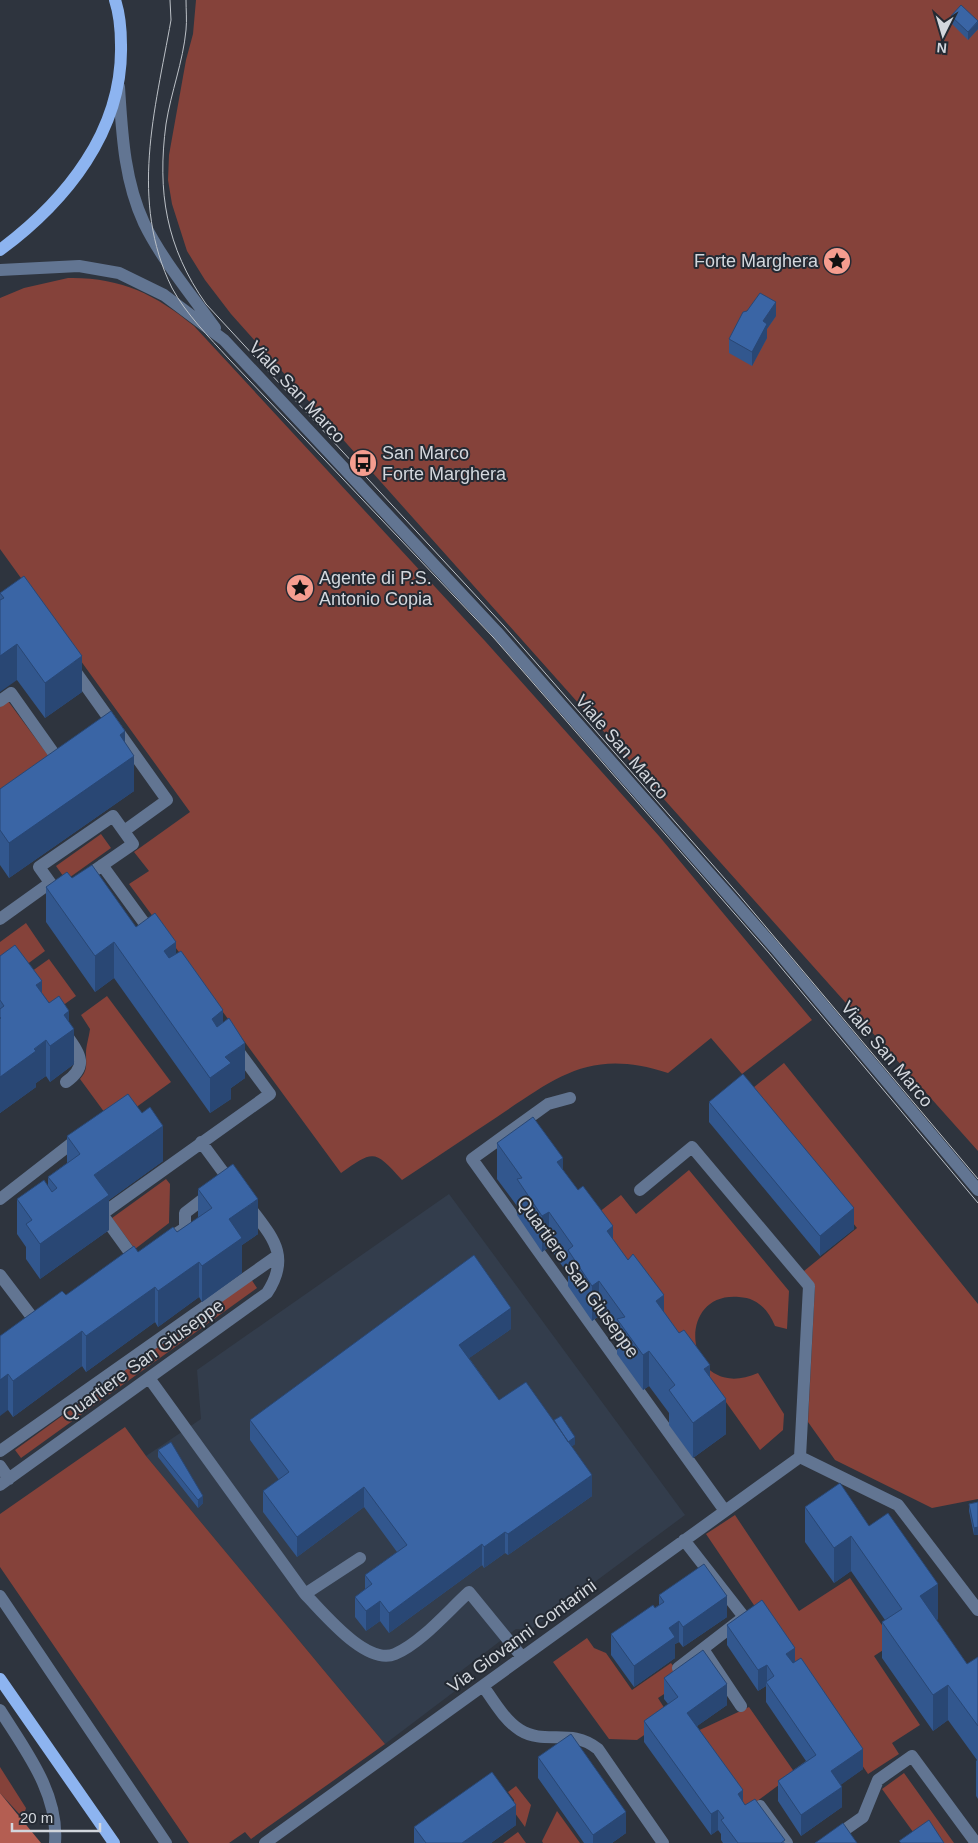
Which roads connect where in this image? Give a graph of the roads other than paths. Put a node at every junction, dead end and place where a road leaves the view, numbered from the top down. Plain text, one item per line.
1 (118, 3) edge
2 (119, 87) junction
3 (0, 250) edge
4 (0, 270) edge
5 (224, 340) junction
6 (63, 654) edge
7 (0, 701) edge
8 (62, 765) edge
9 (124, 831) junction
10 (102, 865) junction
11 (50, 883) junction
12 (0, 919) edge
13 (160, 944) edge
14 (58, 1024) edge
15 (229, 1038) edge
16 (66, 1082) dead end
17 (570, 1098) dead end
18 (95, 1125) edge
19 (201, 1142) junction
20 (229, 1180) junction
21 (640, 1190) dead end
22 (978, 1190) edge
23 (0, 1199) edge
24 (277, 1256) junction
25 (0, 1275) edge
26 (50, 1309) edge
27 (35, 1321) junction
28 (21, 1331) edge
29 (149, 1378) junction
30 (0, 1451) edge
31 (800, 1457) junction
32 (0, 1466) edge
33 (4, 1482) edge
34 (725, 1511) junction
35 (684, 1540) junction
36 (360, 1558) dead end
37 (305, 1594) junction
38 (0, 1596) edge
39 (978, 1610) edge
40 (703, 1649) junction
41 (522, 1657) junction
42 (678, 1668) edge
43 (0, 1679) edge
44 (483, 1686) junction
45 (741, 1706) dead end
46 (0, 1710) edge
47 (760, 1806) edge
48 (280, 1839) edge
49 (55, 1843) edge
50 (114, 1843) edge
51 (166, 1843) edge
52 (264, 1843) edge
53 (663, 1843) edge
54 (787, 1843) edge
55 (826, 1843) edge
56 (976, 1843) edge

1 - 2 main road
2 - 3 main road
2 - 5 street, Viale San Marco
4 - 5 street, Viale San Marco
5 - 22 street, Viale San Marco
6 - 9 street
7 - 8 street
9 - 10 street
9 - 11 street
10 - 11 street
10 - 13 street
11 - 12 street
14 - 16 street
15 - 19 street
17 - 34 street, Quartiere San Giuseppe
18 - 23 street
19 - 20 street, Quartiere San Giuseppe
19 - 20 street
20 - 24 street, Quartiere San Giuseppe
21 - 31 street
24 - 29 street, Quartiere San Giuseppe
24 - 30 street, Quartiere San Giuseppe
25 - 27 street
26 - 27 street
27 - 28 street
29 - 33 street, Quartiere San Giuseppe
29 - 37 street
31 - 34 street, Via Giovanni Contarini
31 - 39 street
32 - 33 street, Quartiere San Giuseppe
34 - 35 street, Via Giovanni Contarini
35 - 40 street
35 - 41 street, Via Giovanni Contarini
36 - 37 street
37 - 41 street
38 - 51 street
40 - 42 street
40 - 45 street
41 - 44 street, Via Giovanni Contarini
43 - 50 main road
44 - 48 street, Via Giovanni Contarini
44 - 53 street
46 - 49 street
47 - 54 street
48 - 52 street, Via Giovanni Contarini
55 - 56 street

